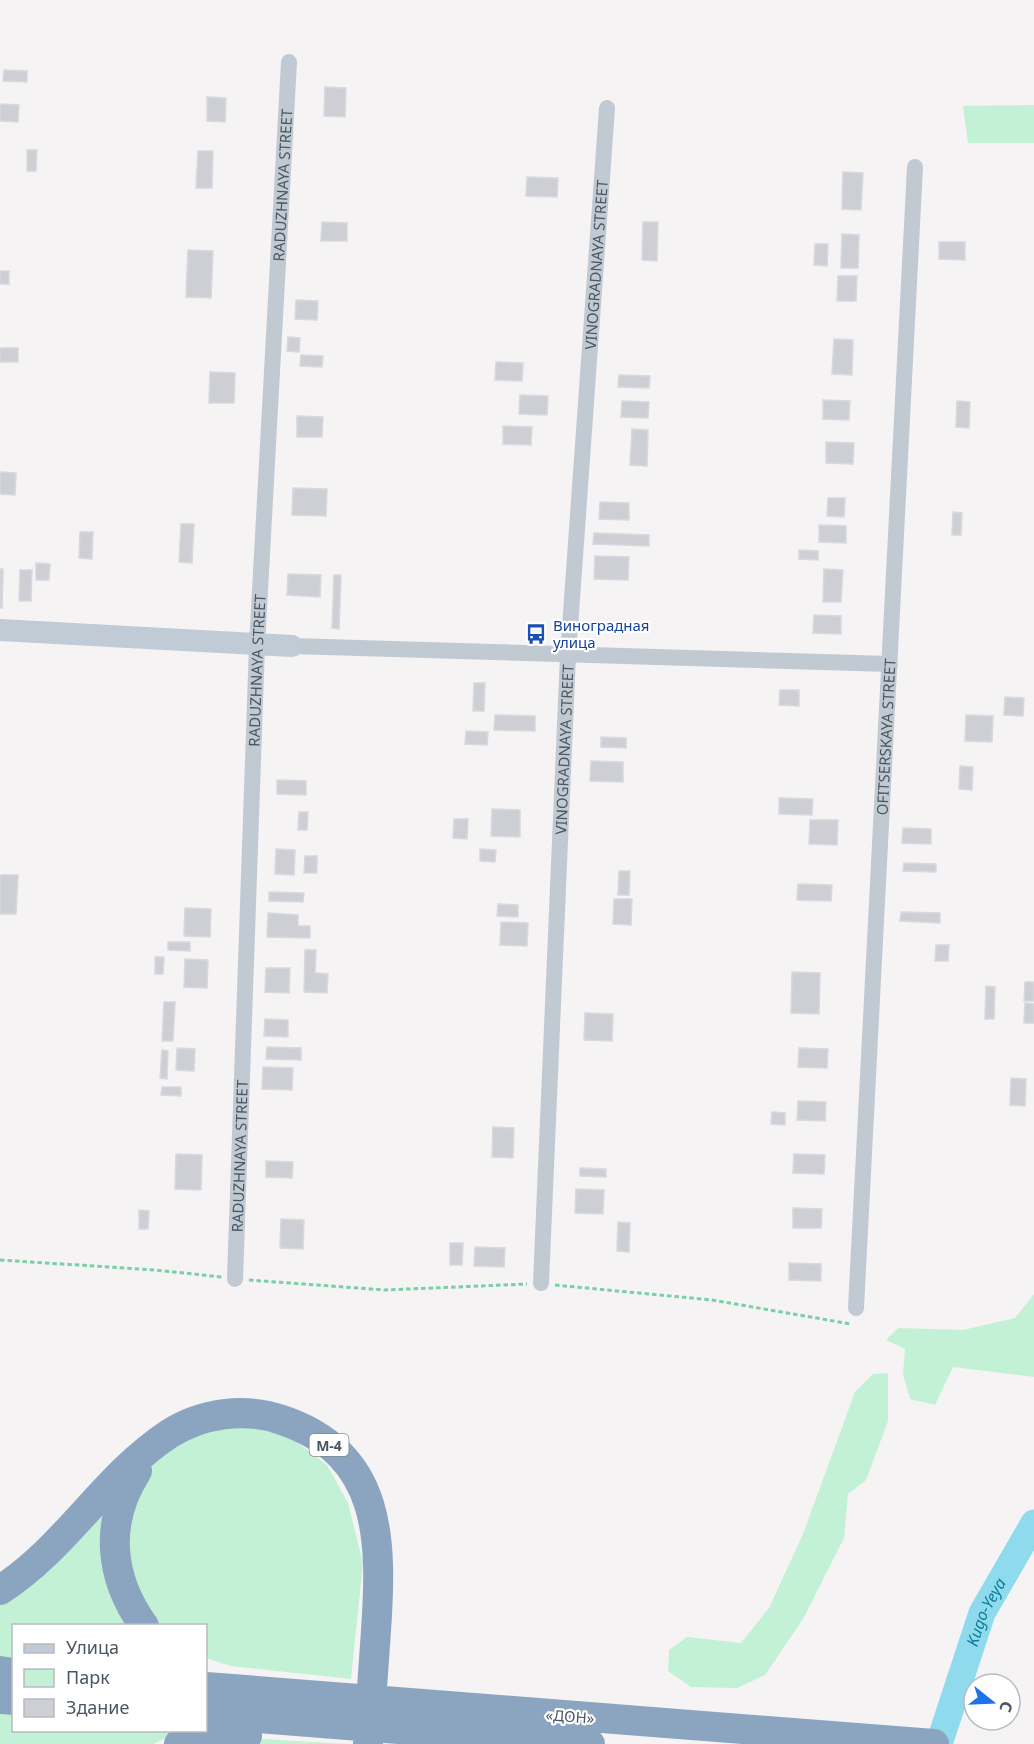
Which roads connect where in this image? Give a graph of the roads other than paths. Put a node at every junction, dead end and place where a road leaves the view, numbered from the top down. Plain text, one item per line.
1 (289, 62) dead end
2 (607, 108) dead end
3 (915, 167) dead end
4 (0, 630) edge
5 (257, 645) junction
6 (292, 646) joint
7 (568, 655) junction
8 (890, 664) junction
9 (235, 1279) road end
10 (541, 1283) road end
11 (856, 1308) road end
12 (154, 1446) junction
13 (0, 1590) edge
14 (143, 1624) edge
15 (207, 1667) edge
16 (207, 1687) edge
17 (444, 1706) junction
18 (207, 1714) edge
19 (401, 1736) edge
20 (179, 1744) edge
21 (357, 1744) edge
22 (368, 1744) edge
23 (590, 1744) edge
24 (934, 1744) edge

1 - 5 street, RADUZHNAYA STREET
2 - 7 street, VINOGRADNAYA STREET
3 - 8 street, OFITSERSKAYA STREET
4 - 5 street
5 - 6 street
5 - 9 street, RADUZHNAYA STREET
6 - 7 street
7 - 8 street
7 - 10 street, VINOGRADNAYA STREET
8 - 11 street, OFITSERSKAYA STREET
12 - 13 highway, М-4
12 - 14 highway, М-4
12 - 22 highway, М-4
15 - 17 highway
16 - 17 highway, «ДОН»
17 - 24 highway, «ДОН»
18 - 19 highway, «ДОН»
19 - 23 highway, «ДОН»
20 - 21 highway

